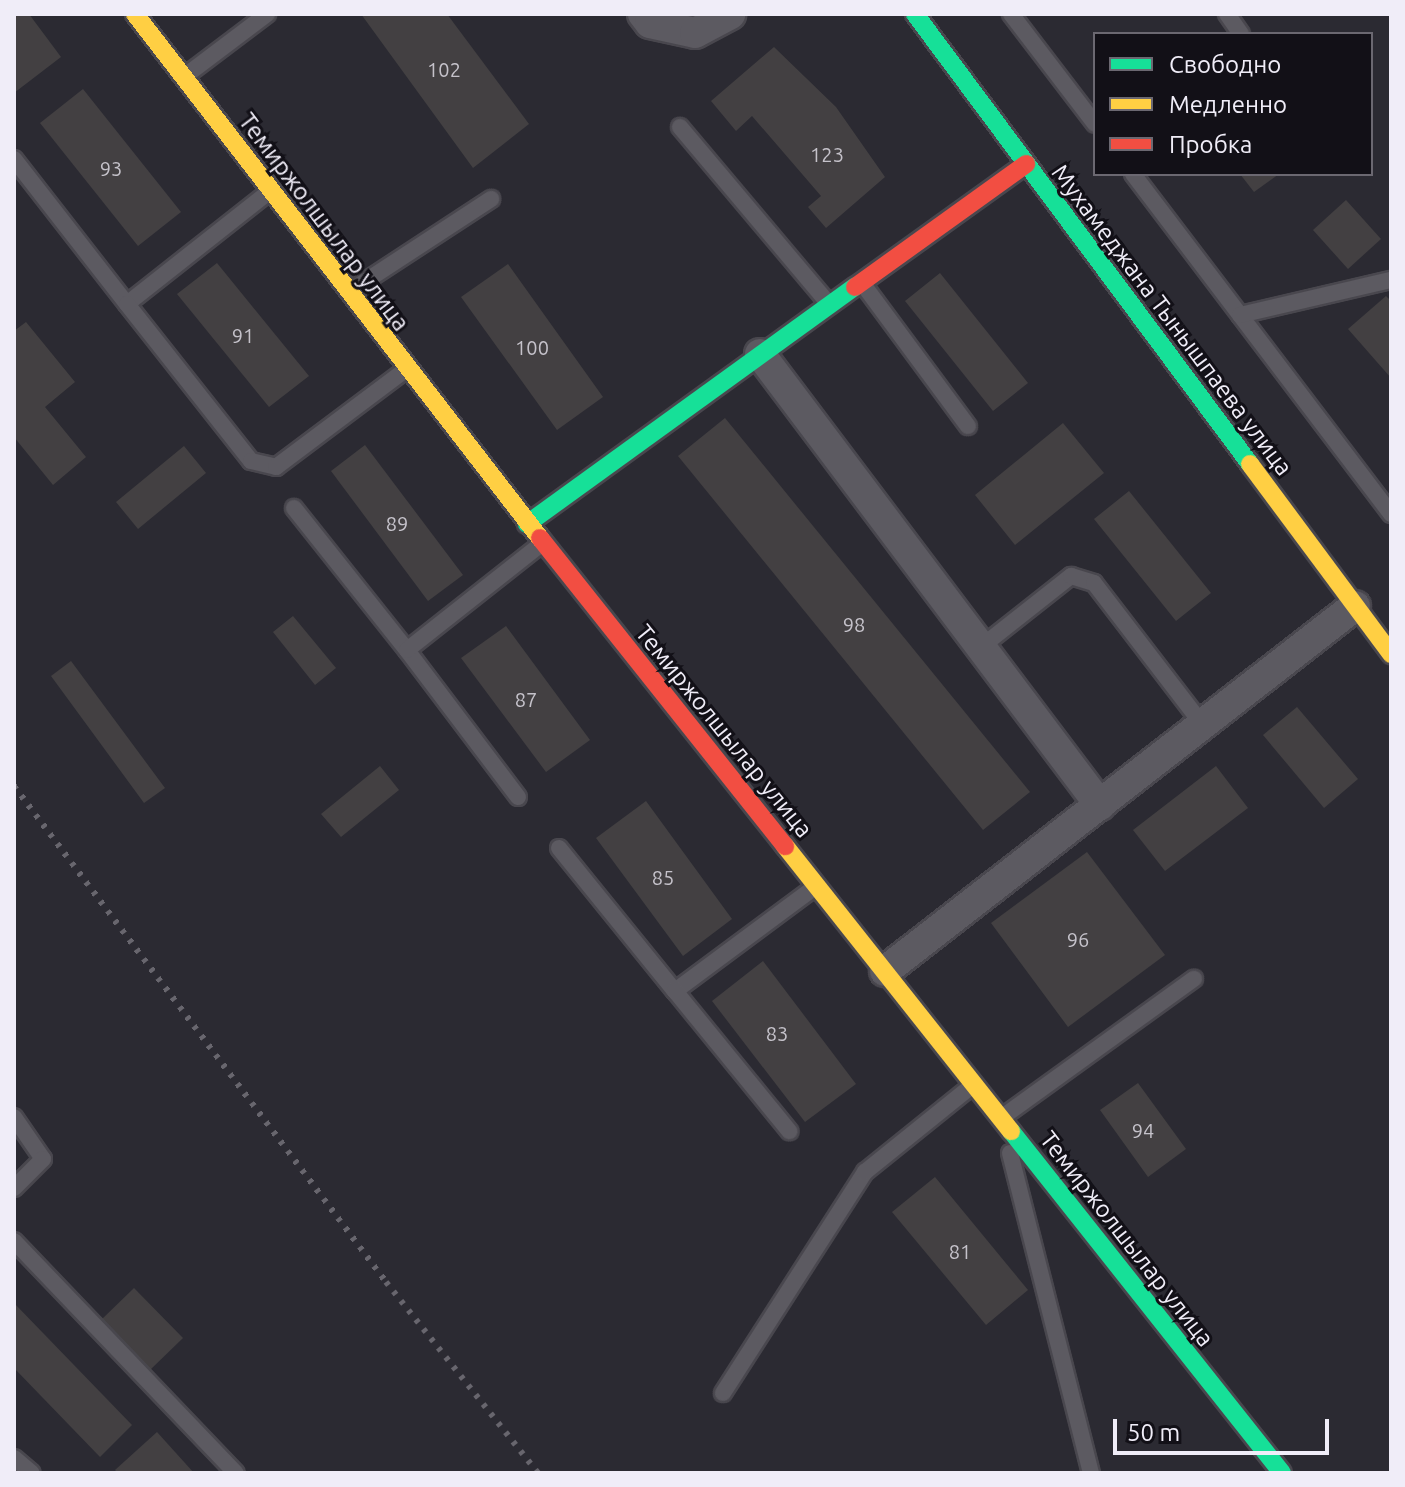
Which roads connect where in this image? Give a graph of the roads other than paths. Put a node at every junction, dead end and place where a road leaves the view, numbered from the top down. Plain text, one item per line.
1 (135, 14) edge
2 (267, 14) edge
3 (643, 14) edge
4 (730, 14) edge
5 (915, 14) edge
6 (1011, 14) edge
7 (1227, 14) edge
8 (1240, 32) edge
9 (184, 77) junction
10 (1093, 121) edge
11 (680, 127) dead end
12 (14, 159) edge
13 (1026, 164) junction
14 (1135, 176) edge
15 (271, 190) junction
16 (491, 199) dead end
17 (1391, 280) edge
18 (861, 281) junction
19 (348, 293) junction
20 (127, 304) junction
21 (829, 304) junction
22 (1240, 315) junction
23 (760, 354) junction
24 (406, 369) junction
25 (968, 426) dead end
26 (294, 508) dead end
27 (1390, 511) edge
28 (527, 524) junction
29 (543, 543) junction
30 (1355, 606) junction
31 (981, 647) junction
32 (407, 650) junction
33 (1391, 654) edge
34 (1203, 725) junction
35 (518, 797) dead end
36 (1100, 805) junction
37 (559, 848) dead end
38 (816, 886) junction
39 (885, 971) junction
40 (1194, 979) dead end
41 (675, 991) junction
42 (974, 1084) junction
43 (14, 1117) edge
44 (1001, 1118) junction
45 (789, 1131) dead end
46 (14, 1188) edge
47 (14, 1241) edge
48 (723, 1393) dead end
49 (14, 1458) edge
50 (32, 1473) edge
51 (236, 1473) edge
52 (1091, 1473) edge
53 (1282, 1473) edge

1 - 9 street, Темиржолшылар улица
2 - 9 lane
3 - 4 street
5 - 13 street, Мухамеджана Тынышпаева улица
6 - 10 lane
7 - 8 lane
9 - 15 street, Темиржолшылар улица
11 - 21 lane
12 - 20 lane
13 - 18 street
13 - 30 street, Мухамеджана Тынышпаева улица
14 - 22 lane
15 - 19 street, Темиржолшылар улица
15 - 20 lane
16 - 19 lane
17 - 22 lane
18 - 21 street
18 - 25 lane
19 - 24 street, Темиржолшылар улица
20 - 24 lane
21 - 23 street
22 - 27 lane
23 - 28 street
23 - 31 street
24 - 28 street, Темиржолшылар улица
26 - 32 lane
28 - 29 street, Темиржолшылар улица
29 - 32 lane
29 - 38 street, Темиржолшылар улица
30 - 33 street, Мухамеджана Тынышпаева улица
30 - 34 street
31 - 34 lane
31 - 36 street
32 - 35 lane
34 - 36 street
36 - 39 street
37 - 41 lane
38 - 39 street, Темиржолшылар улица
38 - 41 lane
39 - 42 street, Темиржолшылар улица
40 - 44 lane
41 - 45 lane
42 - 44 street, Темиржолшылар улица
42 - 48 lane
43 - 46 lane
44 - 52 lane
44 - 53 street, Темиржолшылар улица
47 - 51 lane
49 - 50 lane

